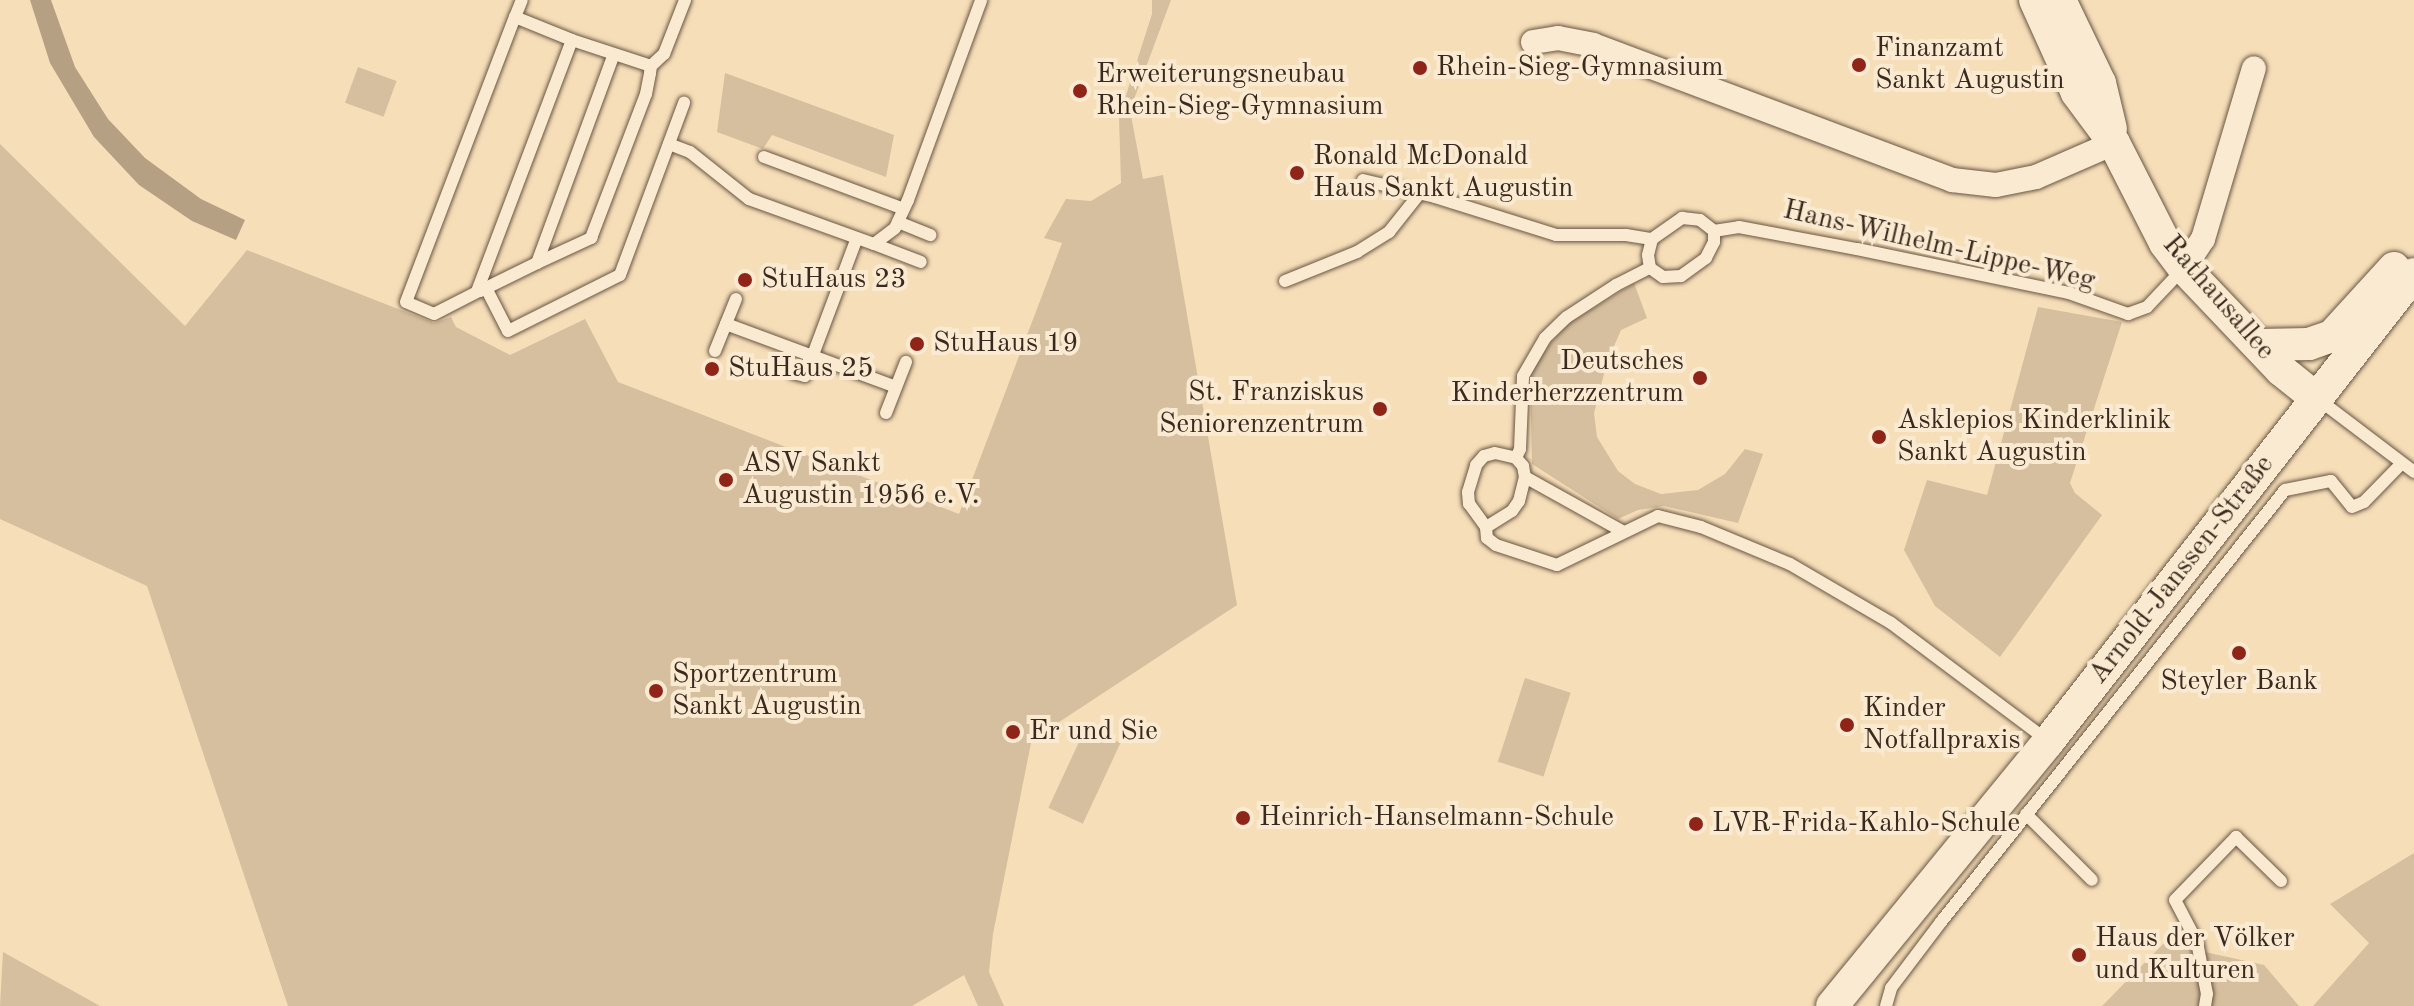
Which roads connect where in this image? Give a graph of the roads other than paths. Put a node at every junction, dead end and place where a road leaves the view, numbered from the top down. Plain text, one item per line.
1 (522, 0) edge
2 (685, 0) edge
3 (981, 0) edge
4 (2035, 0) edge
5 (2060, 0) edge
6 (515, 17) junction
7 (572, 40) junction
8 (1533, 42) dead end
9 (613, 56) junction
10 (651, 66) junction
11 (2254, 68) dead end
12 (684, 103) dead end
13 (2114, 143) junction
14 (669, 144) junction
15 (764, 157) dead end
16 (1363, 180) dead end
17 (1420, 193) junction
18 (901, 216) junction
19 (1714, 231) junction
20 (930, 235) dead end
21 (1652, 239) junction
22 (856, 240) junction
23 (874, 244) junction
24 (2414, 256) edge
25 (921, 262) dead end
26 (537, 263) junction
27 (1650, 268) junction
28 (2184, 268) junction
29 (2414, 274) edge
30 (1285, 281) dead end
31 (482, 290) junction
32 (736, 299) dead end
33 (726, 324) junction
34 (2259, 345) junction
35 (715, 351) dead end
36 (812, 356) junction
37 (906, 362) dead end
38 (805, 377) dead end
39 (896, 387) junction
40 (2316, 398) junction
41 (886, 413) dead end
42 (1516, 458) junction
43 (2402, 463) junction
44 (2414, 472) edge
45 (1525, 477) junction
46 (1486, 527) junction
47 (1622, 531) junction
48 (2048, 742) junction
49 (2026, 814) junction
50 (2092, 880) dead end
51 (2281, 881) dead end
52 (1832, 1006) edge
53 (1886, 1006) edge
54 (2205, 1006) edge

1 - 6 lane
2 - 10 lane
3 - 18 lane
4 - 13 main road, Rathausallee
5 - 13 main road, Rathausallee
6 - 7 lane
6 - 31 lane
7 - 9 lane
7 - 31 lane
8 - 13 street
9 - 10 lane
9 - 26 lane
10 - 26 lane
11 - 28 street
12 - 14 lane
13 - 28 main road, Rathausallee
14 - 22 lane
14 - 31 lane
15 - 18 lane
16 - 17 lane
17 - 21 lane
17 - 30 lane
18 - 20 lane
18 - 23 lane
19 - 21 lane, Hans-Wilhelm-Lippe-Weg
19 - 27 lane
19 - 28 lane, Hans-Wilhelm-Lippe-Weg
21 - 27 lane
22 - 23 lane
22 - 36 lane
23 - 25 lane
24 - 34 main road
26 - 31 lane
27 - 42 lane
28 - 34 main road, Rathausallee
29 - 40 main road, Arnold-Janssen-Straße
32 - 33 lane
33 - 35 lane
33 - 36 lane
34 - 40 main road, Rathausallee
36 - 38 lane
36 - 39 lane
37 - 39 lane
39 - 41 lane
40 - 43 lane
40 - 48 main road, Arnold-Janssen-Straße
42 - 45 lane
42 - 46 lane
43 - 44 lane
43 - 49 lane
45 - 46 lane
45 - 47 lane
46 - 47 lane
47 - 48 lane
48 - 52 main road, Arnold-Janssen-Straße
49 - 50 lane
49 - 53 lane
51 - 54 lane

